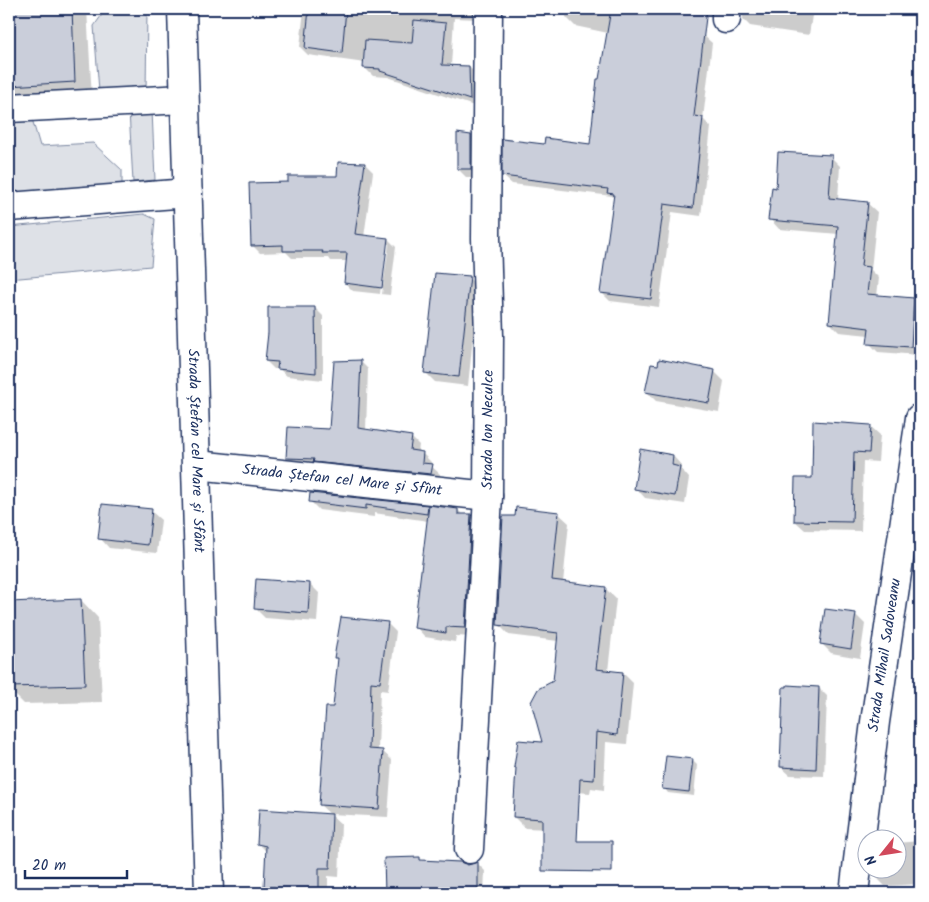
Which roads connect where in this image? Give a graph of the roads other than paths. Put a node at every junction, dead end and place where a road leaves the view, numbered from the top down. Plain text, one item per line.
1 (182, 9) edge
2 (488, 9) edge
3 (184, 99) junction
4 (9, 108) edge
5 (188, 193) junction
6 (9, 207) edge
7 (920, 418) edge
8 (197, 465) junction
9 (488, 496) junction
10 (469, 849) dead end
11 (209, 893) edge
12 (854, 893) edge

1 - 3 street, Strada Ștefan cel Mare și Sfânt
2 - 9 street, Strada Ion Neculce
3 - 4 street
3 - 5 street, Strada Ștefan cel Mare și Sfânt
5 - 6 street
5 - 8 street, Strada Ștefan cel Mare și Sfânt
7 - 12 street, Strada Mihail Sadoveanu
8 - 9 street, Strada Ștefan cel Mare și Sfînt
8 - 11 street, Strada Ștefan cel Mare și Sfânt
9 - 10 street, Strada Ion Neculce

